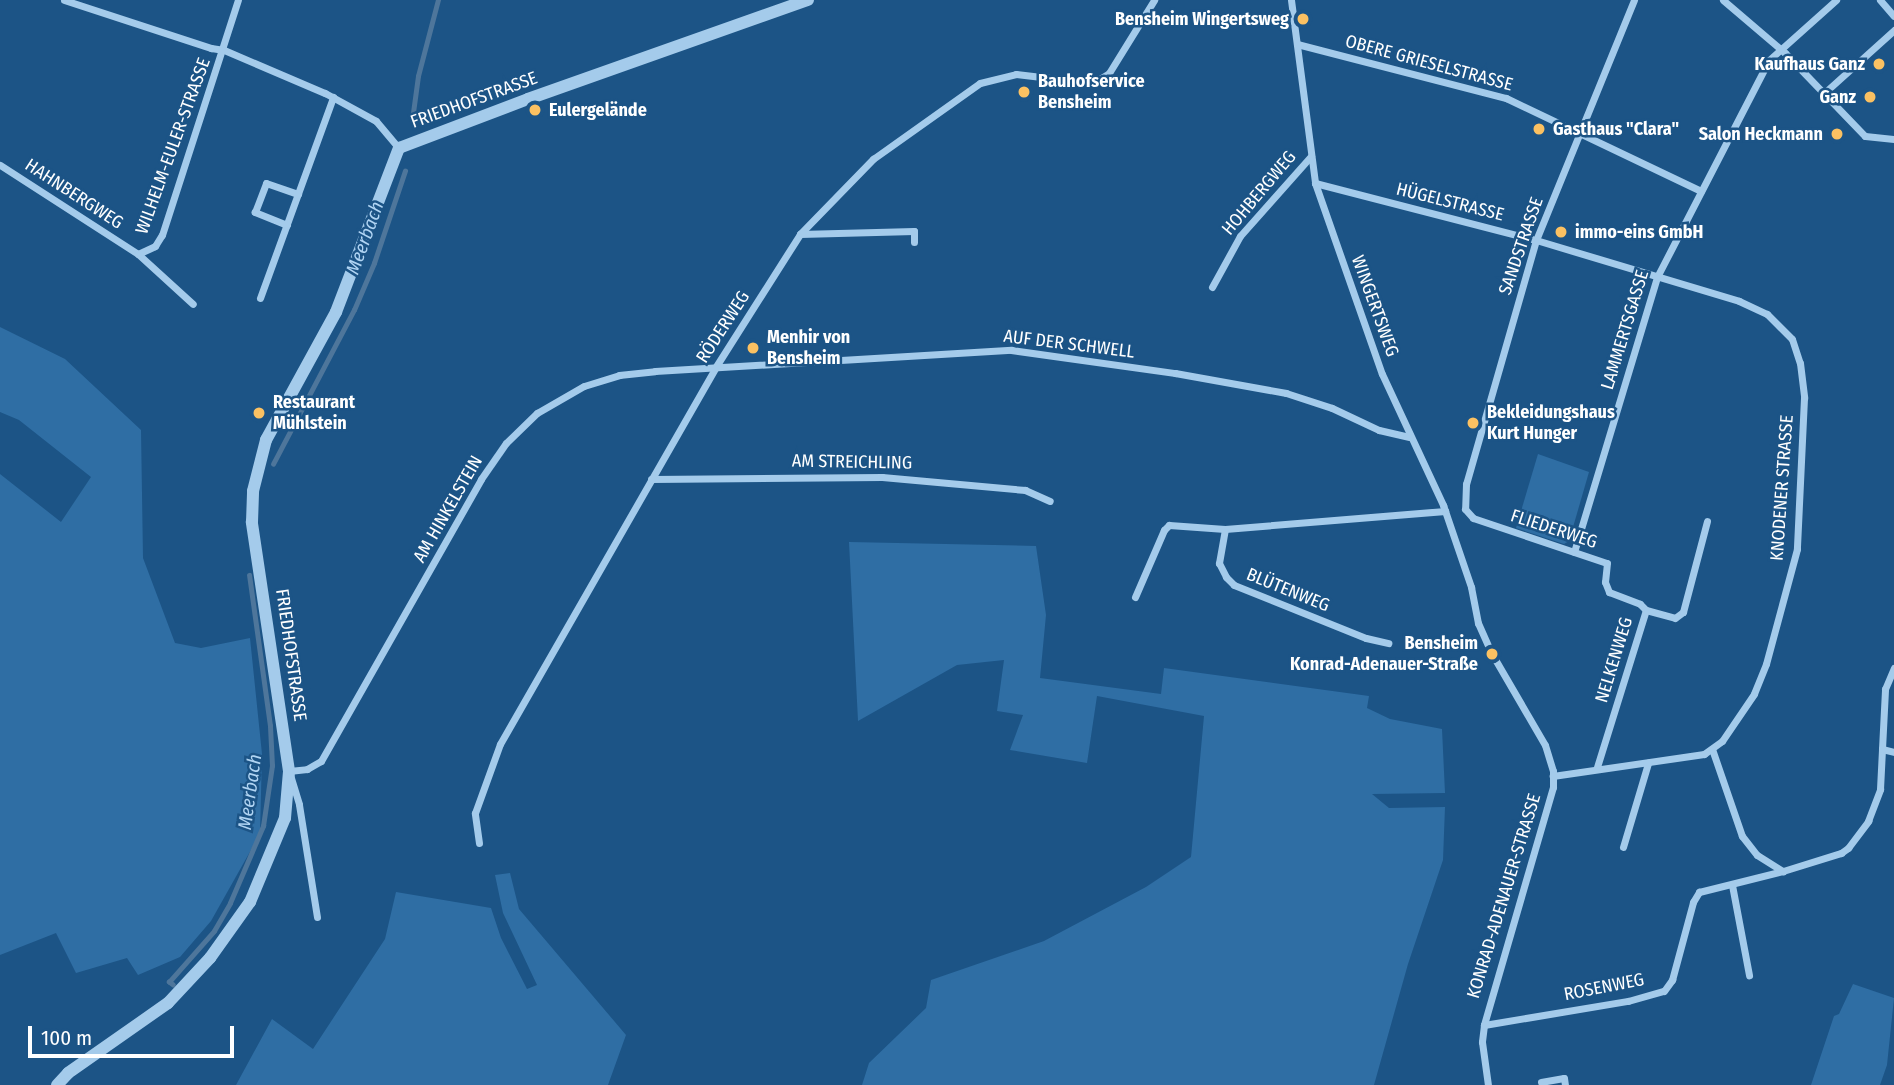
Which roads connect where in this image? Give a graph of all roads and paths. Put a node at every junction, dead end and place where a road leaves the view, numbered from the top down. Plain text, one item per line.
1 (64, 0) edge
2 (238, 0) edge
3 (808, 0) edge
4 (1154, 0) edge
5 (1291, 0) edge
6 (1634, 0) edge
7 (1723, 0) edge
8 (1836, 0) edge
9 (1880, 0) edge
10 (1894, 16) edge
11 (1894, 30) edge
12 (1297, 44) junction
13 (1780, 48) junction
14 (224, 50) junction
15 (1823, 94) junction
16 (333, 97) junction
17 (1581, 135) junction
18 (1894, 139) edge
19 (399, 148) junction
20 (1311, 156) junction
21 (0, 165) edge
22 (1315, 183) junction
23 (1701, 191) junction
24 (298, 194) junction
25 (287, 225) junction
26 (800, 234) junction
27 (1536, 240) junction
28 (914, 242) dead end
29 (138, 254) junction
30 (1657, 276) junction
31 (1212, 287) dead end
32 (260, 298) dead end
33 (193, 304) dead end
34 (715, 368) junction
35 (1409, 437) junction
36 (651, 479) junction
37 (1050, 501) dead end
38 (1465, 509) joint
39 (1445, 511) junction
40 (1707, 521) dead end
41 (1225, 529) junction
42 (1574, 552) junction
43 (1135, 597) dead end
44 (1474, 609) joint
45 (1646, 610) junction
46 (1388, 643) dead end
47 (1894, 668) edge
48 (1712, 749) junction
49 (1882, 749) junction
50 (1894, 752) edge
51 (1648, 763) junction
52 (1597, 767) junction
53 (289, 771) junction
54 (1553, 776) junction
55 (479, 843) dead end
56 (1623, 847) dead end
57 (1783, 871) junction
58 (1732, 885) junction
59 (317, 917) dead end
60 (1749, 975) dead end
61 (1484, 1025) junction
62 (1541, 1082) dead end
63 (57, 1085) edge
64 (1488, 1085) edge
65 (1565, 1085) edge

1 - 14 street
2 - 14 street, WILHELM-EULER-STRASSE
3 - 19 street, FRIEDHOFSTRASSE
4 - 26 street, RÖDERWEG
5 - 12 street, WINGERTSWEG
6 - 17 street, SANDSTRASSE
7 - 13 street
8 - 13 street, LAMMERTSGASSE
9 - 10 street
11 - 15 street
12 - 17 street, OBERE GRIESELSTRASSE
12 - 20 street, WINGERTSWEG
13 - 15 street
13 - 23 street, LAMMERTSGASSE
14 - 16 street
14 - 29 street, WILHELM-EULER-STRASSE
15 - 18 street
16 - 19 street
16 - 24 street
17 - 23 street, OBERE GRIESELSTRASSE
17 - 27 street, SANDSTRASSE
19 - 53 street, FRIEDHOFSTRASSE
20 - 22 street, WINGERTSWEG
20 - 31 street, HOHBERGWEG
21 - 29 street, HAHNBERGWEG
22 - 27 street, HÜGELSTRASSE
22 - 35 street, WINGERTSWEG
23 - 30 street, LAMMERTSGASSE
24 - 25 street
24 - 25 street
25 - 32 street
26 - 28 street
26 - 34 street, RÖDERWEG
27 - 30 street, HÜGELSTRASSE
27 - 38 street, SANDSTRASSE
29 - 33 street, HAHNBERGWEG
30 - 42 street, LAMMERTSGASSE
30 - 48 street, KNODENER STRASSE
34 - 35 street, AUF DER SCHWELL
34 - 36 street, RÖDERWEG
34 - 53 street, AM HINKELSTEIN
35 - 39 street, WINGERTSWEG
36 - 37 street, AM STREICHLING
36 - 55 street, RÖDERWEG
38 - 42 street, FLIEDERWEG
39 - 41 street
39 - 44 street, WINGERTSWEG
40 - 45 street, NELKENWEG
41 - 43 street
41 - 46 street, BLÜTENWEG
42 - 45 street, FLIEDERWEG
44 - 54 street, KONRAD-ADENAUER-STRASSE
45 - 52 street, NELKENWEG
47 - 49 street, ROSENWEG
48 - 51 street
48 - 57 street
49 - 50 street
49 - 57 street, ROSENWEG
51 - 52 street
51 - 56 street
52 - 54 street
53 - 59 street, FRIEDHOFSTRASSE
53 - 63 street
54 - 61 street, KONRAD-ADENAUER-STRASSE
57 - 58 street, ROSENWEG
58 - 60 street
58 - 61 street, ROSENWEG
61 - 64 street, KONRAD-ADENAUER-STRASSE
62 - 65 street

